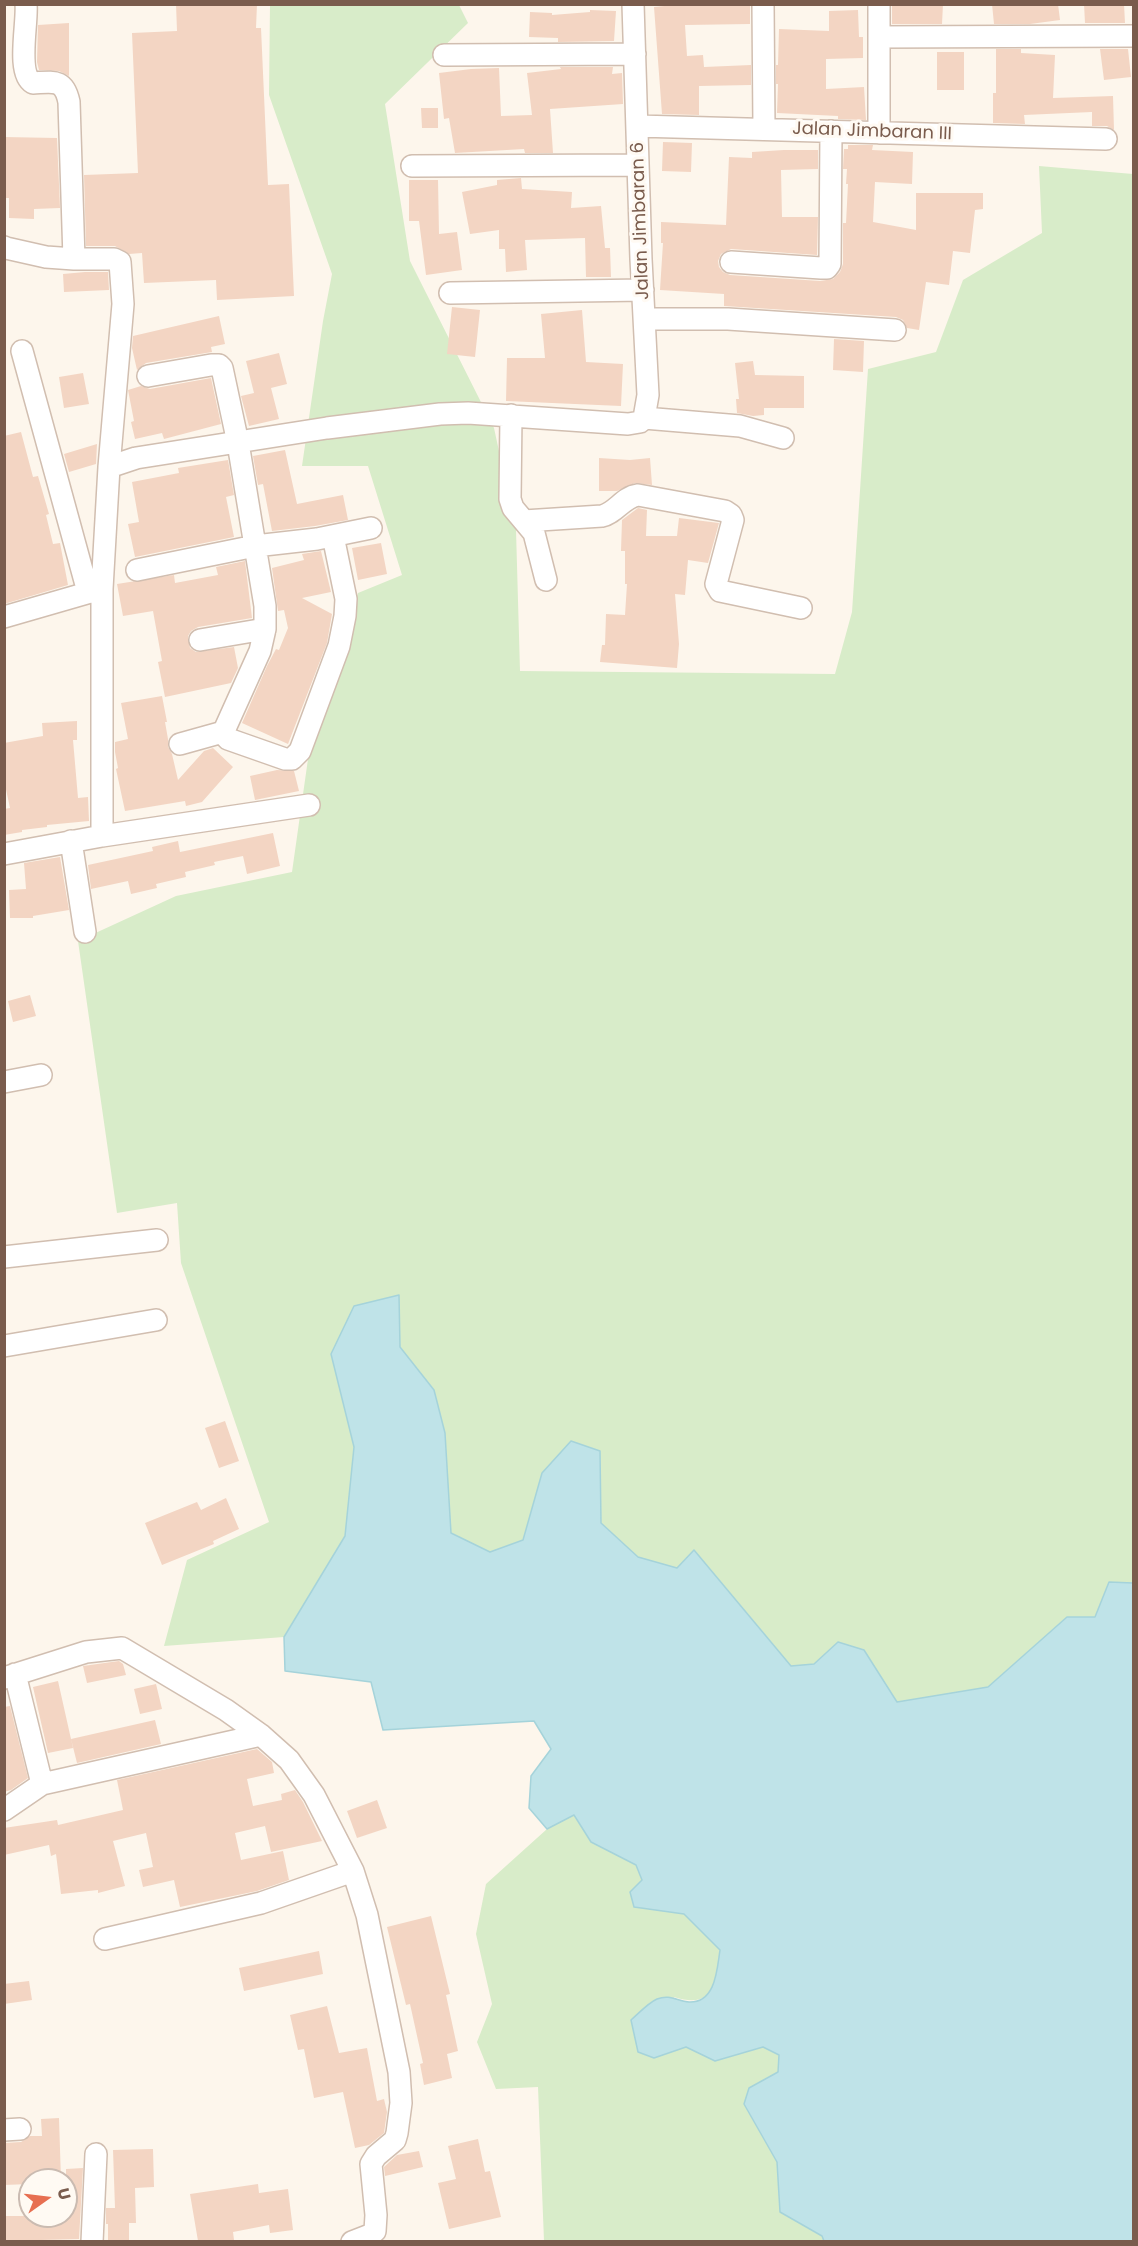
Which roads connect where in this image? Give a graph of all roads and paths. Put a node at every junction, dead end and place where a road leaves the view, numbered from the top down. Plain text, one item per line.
1 (26, 4) edge
2 (633, 4) edge
3 (763, 4) edge
4 (879, 4) edge
5 (1134, 36) edge
6 (879, 37) junction
7 (635, 54) junction
8 (444, 55) dead end
9 (638, 126) junction
10 (764, 129) junction
11 (831, 130) junction
12 (879, 133) junction
13 (1106, 138) dead end
14 (638, 165) junction
15 (412, 166) dead end
16 (4, 247) edge
17 (74, 259) junction
18 (730, 262) dead end
19 (643, 290) junction
20 (450, 293) dead end
21 (645, 319) junction
22 (894, 330) dead end
23 (22, 351) dead end
24 (148, 376) dead end
25 (511, 415) junction
26 (636, 421) junction
27 (783, 438) dead end
28 (238, 443) junction
29 (109, 467) junction
30 (524, 521) junction
31 (371, 528) dead end
32 (333, 536) junction
33 (255, 546) junction
34 (137, 570) dead end
35 (546, 580) dead end
36 (95, 591) junction
37 (801, 608) dead end
38 (4, 617) edge
39 (265, 629) junction
40 (200, 640) dead end
41 (223, 732) junction
42 (180, 744) dead end
43 (309, 805) dead end
44 (102, 836) junction
45 (71, 841) junction
46 (4, 854) edge
47 (85, 932) dead end
48 (41, 1075) dead end
49 (4, 1082) edge
50 (157, 1240) dead end
51 (4, 1257) edge
52 (156, 1320) dead end
53 (4, 1346) edge
54 (10, 1676) edge
55 (261, 1735) junction
56 (42, 1784) junction
57 (4, 1810) edge
58 (353, 1871) junction
59 (105, 1939) dead end
60 (96, 2154) dead end
61 (92, 2241) edge
62 (352, 2241) edge

1 - 17 street
2 - 7 street, Jalan Jimbaran 6
3 - 10 street
4 - 6 street
5 - 6 street
6 - 12 street
7 - 8 street
7 - 9 street, Jalan Jimbaran 6
9 - 10 street, Jalan Jimbaran III
9 - 14 street, Jalan Jimbaran 6
10 - 11 street, Jalan Jimbaran III
11 - 12 street, Jalan Jimbaran III
11 - 18 street
12 - 13 street, Jalan Jimbaran III
14 - 15 street
14 - 19 street, Jalan Jimbaran 6
16 - 17 street
17 - 29 street
19 - 20 street
19 - 21 street, Jalan Jimbaran 6
21 - 22 street
21 - 26 street, Jalan Jimbaran 6
23 - 36 street
24 - 28 street
25 - 26 street
25 - 28 street
25 - 30 street
26 - 27 street
28 - 29 street
28 - 33 street
29 - 36 street
30 - 35 street
30 - 37 street
31 - 32 street
32 - 33 street
32 - 41 street
33 - 34 street
33 - 39 street
36 - 38 street
36 - 44 street
39 - 40 street
39 - 41 street
41 - 42 street
43 - 44 street
44 - 45 street
45 - 46 street
45 - 47 street
48 - 49 street
50 - 51 street
52 - 53 street
54 - 55 street
54 - 56 street
55 - 56 street
55 - 58 street
56 - 57 street
58 - 59 street
58 - 62 street
60 - 61 street

